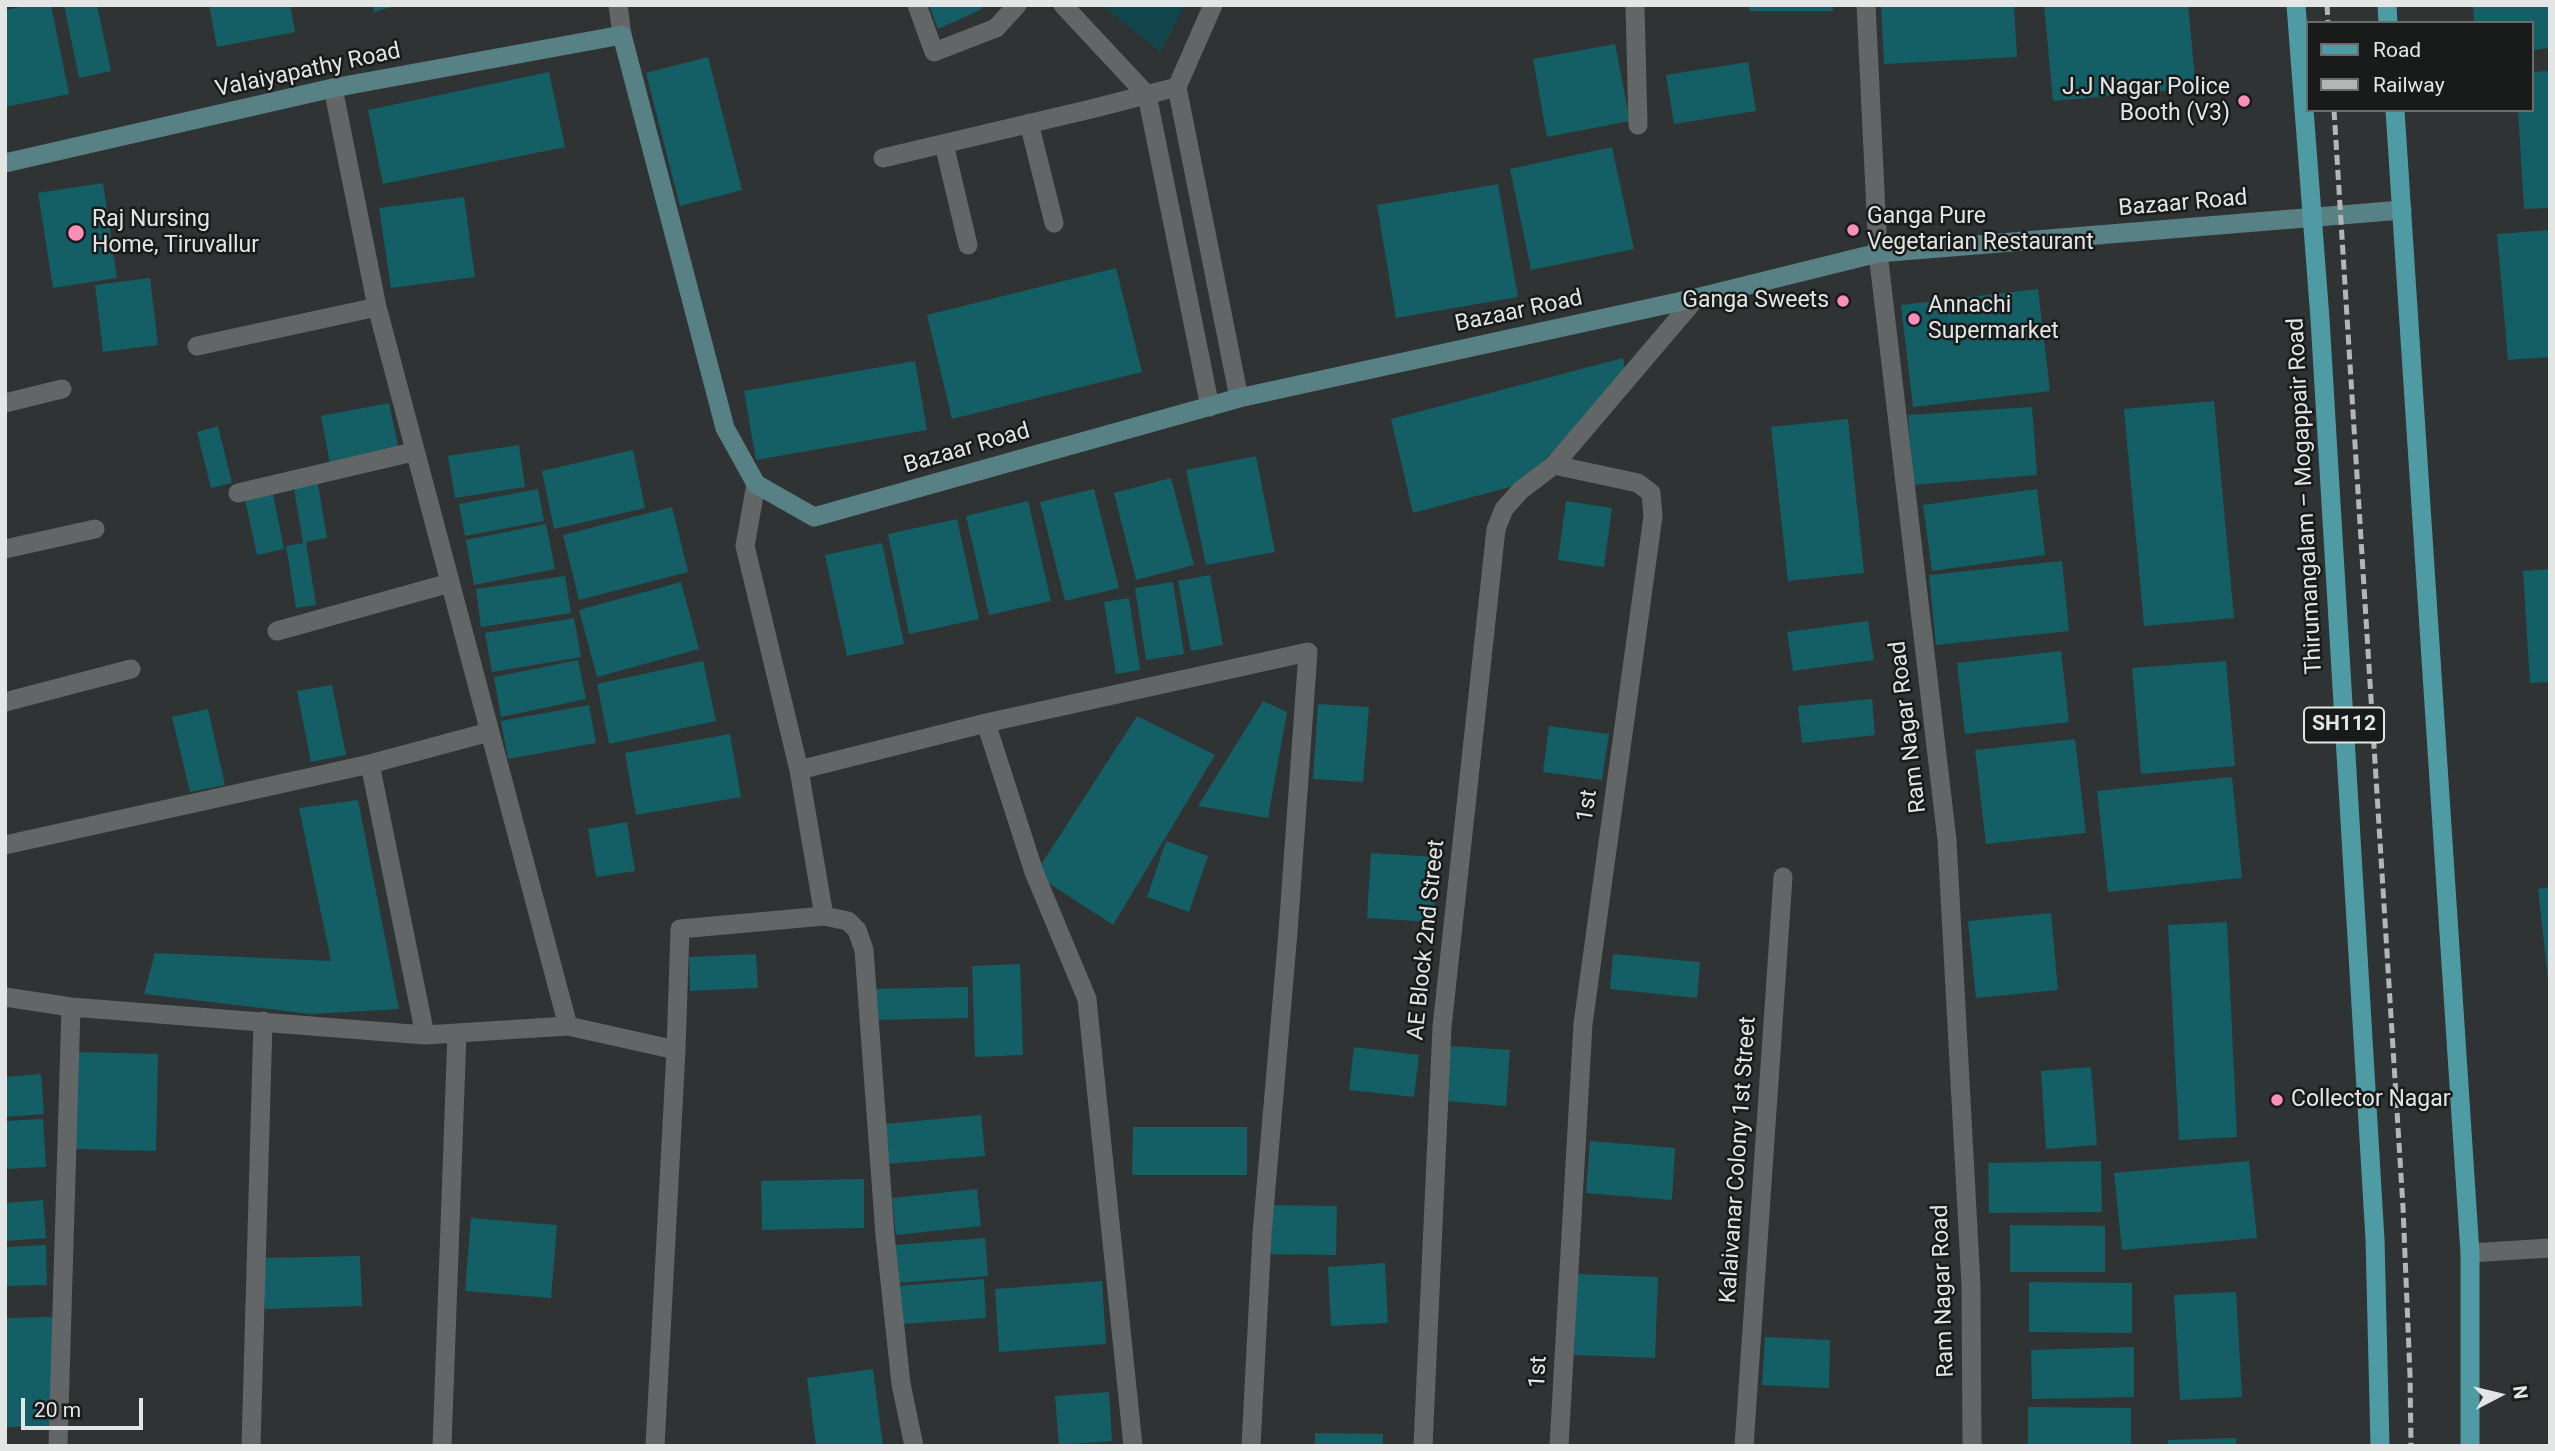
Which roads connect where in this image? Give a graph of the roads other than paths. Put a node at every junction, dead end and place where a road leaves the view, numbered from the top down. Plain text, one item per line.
1 (618, 5) edge
2 (917, 5) edge
3 (1017, 5) edge
4 (1063, 5) edge
5 (1213, 5) edge
6 (1635, 5) edge
7 (1866, 5) edge
8 (2296, 5) edge
9 (622, 35) junction
10 (1177, 87) junction
11 (333, 88) junction
12 (1147, 95) junction
13 (2395, 112) edge
14 (1029, 123) junction
15 (1638, 125) dead end
16 (944, 144) junction
17 (883, 158) dead end
18 (5, 163) edge
19 (2402, 210) junction
20 (2313, 218) junction
21 (1054, 223) dead end
22 (968, 245) dead end
23 (1878, 253) junction
24 (1696, 298) junction
25 (377, 307) junction
26 (197, 346) dead end
27 (62, 389) dead end
28 (1239, 398) junction
29 (5, 403) edge
30 (1210, 407) junction
31 (414, 452) junction
32 (1554, 465) junction
33 (756, 485) junction
34 (238, 493) dead end
35 (94, 529) dead end
36 (5, 549) edge
37 (450, 583) junction
38 (277, 631) dead end
39 (131, 669) dead end
40 (5, 702) edge
41 (986, 723) junction
42 (489, 732) junction
43 (370, 764) junction
44 (799, 770) junction
45 (5, 845) edge
46 (1783, 877) dead end
47 (824, 916) junction
48 (5, 997) edge
49 (71, 1007) junction
50 (262, 1021) junction
51 (568, 1026) junction
52 (457, 1033) junction
53 (425, 1035) junction
54 (676, 1050) junction
55 (2550, 1248) edge
56 (2470, 1253) junction
57 (58, 1446) edge
58 (251, 1446) edge
59 (442, 1446) edge
60 (655, 1446) edge
61 (914, 1446) edge
62 (1133, 1446) edge
63 (1251, 1446) edge
64 (1423, 1446) edge
65 (1559, 1446) edge
66 (1744, 1446) edge
67 (1972, 1446) edge
68 (2380, 1446) edge
69 (2470, 1446) edge

1 - 9 street
2 - 3 street
4 - 12 street
5 - 10 street
6 - 15 street
7 - 23 street, Ram Nagar Road
8 - 20 main road, Thirumangalam – Mogappair Road / SH112
9 - 11 main road, Valaiyapathy Road
9 - 33 main road
10 - 12 street
10 - 28 street
11 - 18 main road, Valaiyapathy Road
11 - 25 street
12 - 14 street
12 - 30 street
13 - 19 main road
14 - 16 street
14 - 21 street
16 - 17 street
16 - 22 street
19 - 20 main road, Bazaar Road
19 - 56 main road
20 - 23 main road, Bazaar Road
20 - 68 main road, Thirumangalam – Mogappair Road / SH112
23 - 24 main road, Bazaar Road
23 - 67 street, Ram Nagar Road
24 - 28 main road, Bazaar Road
24 - 32 street
25 - 26 street
25 - 31 street
27 - 29 street
28 - 30 main road, Bazaar Road
30 - 33 main road, Bazaar Road
31 - 34 street
31 - 37 street
32 - 64 street, AE Block 2nd Street
32 - 65 street, 1st
33 - 44 street
35 - 36 street
37 - 38 street
37 - 42 street
39 - 40 street
41 - 44 street
41 - 62 street
41 - 63 street
42 - 43 street
42 - 51 street
43 - 45 street
43 - 53 street
44 - 47 street
46 - 66 street, Kalaivanar Colony 1st Street
47 - 54 street
47 - 61 street
48 - 49 street
49 - 50 street
49 - 57 street
50 - 53 street
50 - 58 street
51 - 52 street
51 - 54 street
52 - 53 street
52 - 59 street
54 - 60 street
55 - 56 street
56 - 69 main road

